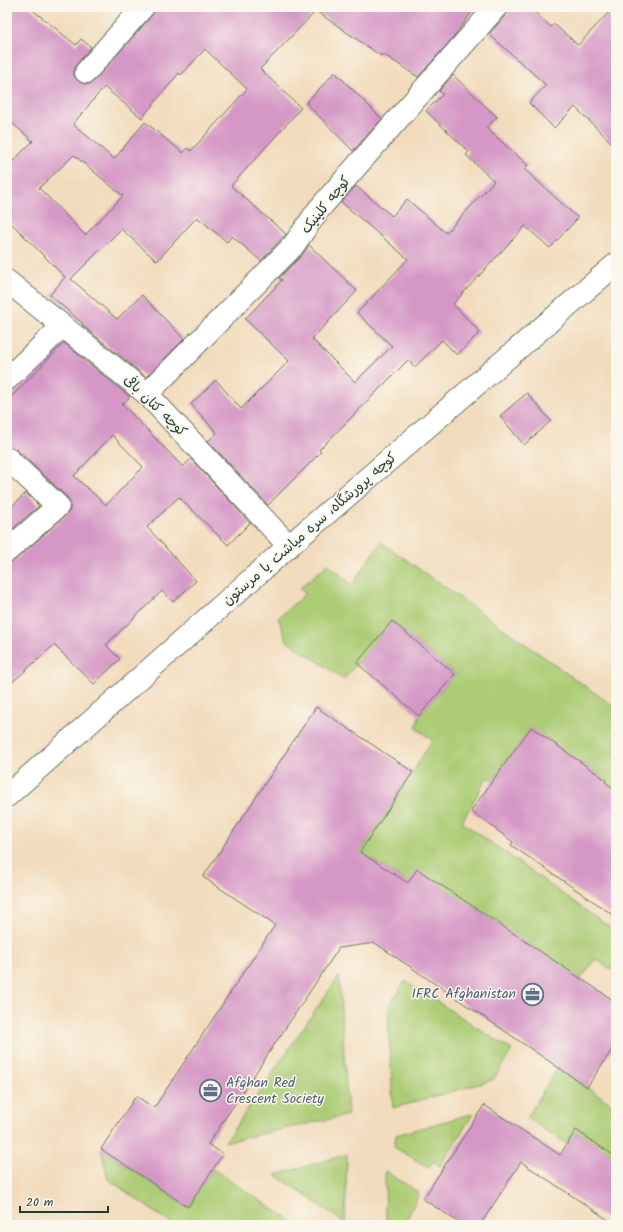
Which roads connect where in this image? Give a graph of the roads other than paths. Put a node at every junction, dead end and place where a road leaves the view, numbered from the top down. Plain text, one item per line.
1 (143, 7) edge
2 (496, 7) edge
3 (86, 72) dead end
4 (616, 264) edge
5 (7, 281) edge
6 (63, 326) junction
7 (7, 378) edge
8 (147, 394) junction
9 (7, 458) edge
10 (289, 546) junction
11 (7, 552) edge
12 (7, 796) edge

1 - 3 street
2 - 8 street, کوچه کلینیک
4 - 10 street, کوچه پرورشگاه، سره میاشت یا مرستون
5 - 6 street, کوچه کتان بافی
6 - 7 street
6 - 8 street, کوچه کتان بافی
8 - 10 street, کوچه کتان بافی
9 - 11 street
10 - 12 street, کوچه پرورشگاه، سره میاشت یا مرستون

